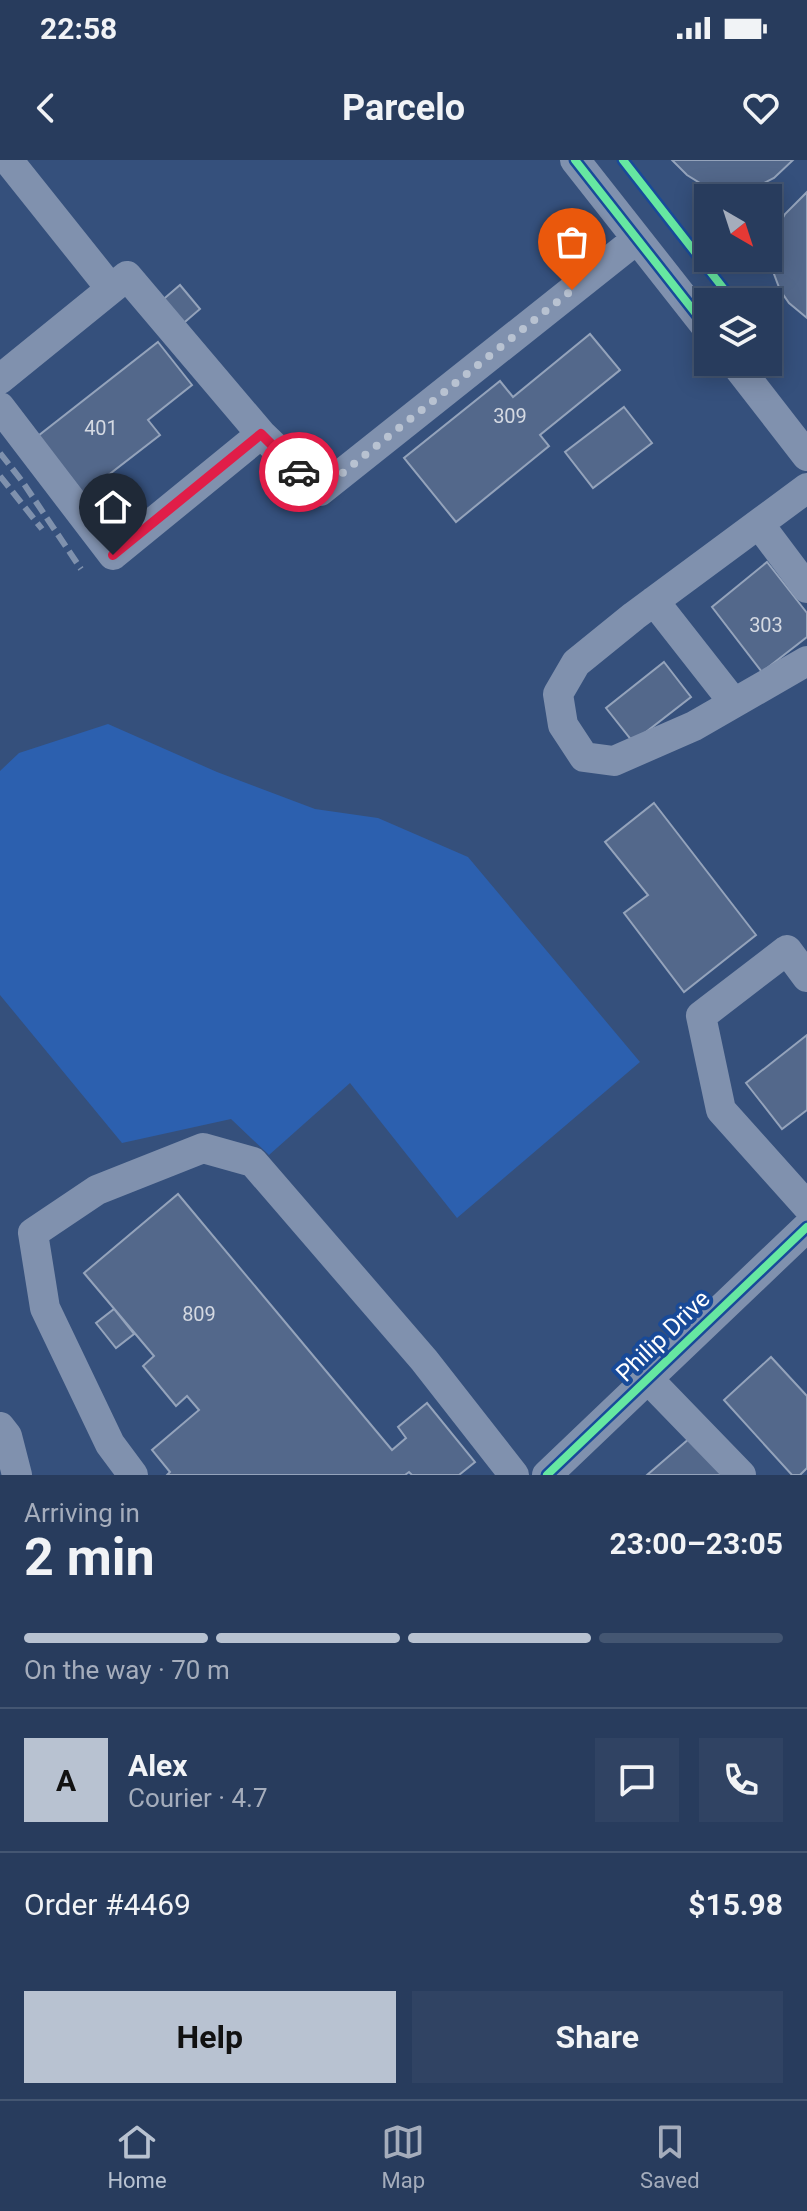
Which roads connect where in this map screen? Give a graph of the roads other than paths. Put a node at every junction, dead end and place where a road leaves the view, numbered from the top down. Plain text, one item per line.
1 (8, 160) edge
2 (575, 160) edge
3 (637, 239) junction
4 (111, 289) junction
5 (694, 311) edge
6 (745, 376) edge
7 (0, 379) edge
8 (0, 407) edge
9 (261, 434) junction
10 (807, 456) edge
11 (807, 488) edge
12 (759, 524) junction
13 (807, 588) edge
14 (654, 601) junction
15 (807, 661) edge
16 (734, 703) junction
17 (807, 977) edge
18 (807, 1206) edge
19 (807, 1227) edge
20 (648, 1379) junction
21 (0, 1427) edge
22 (17, 1475) edge
23 (133, 1475) edge
24 (514, 1475) edge
25 (547, 1475) edge
26 (741, 1475) edge

1 - 4 street
2 - 3 street
3 - 5 street
3 - 9 street
4 - 7 street
4 - 9 street
6 - 10 street
8 - 9 street
11 - 12 street
12 - 13 street
12 - 14 street
14 - 16 street
14 - 16 street
15 - 16 street
17 - 18 street
19 - 20 street, Philip Drive
20 - 25 street, Philip Drive
20 - 26 street
21 - 22 street
23 - 24 street

